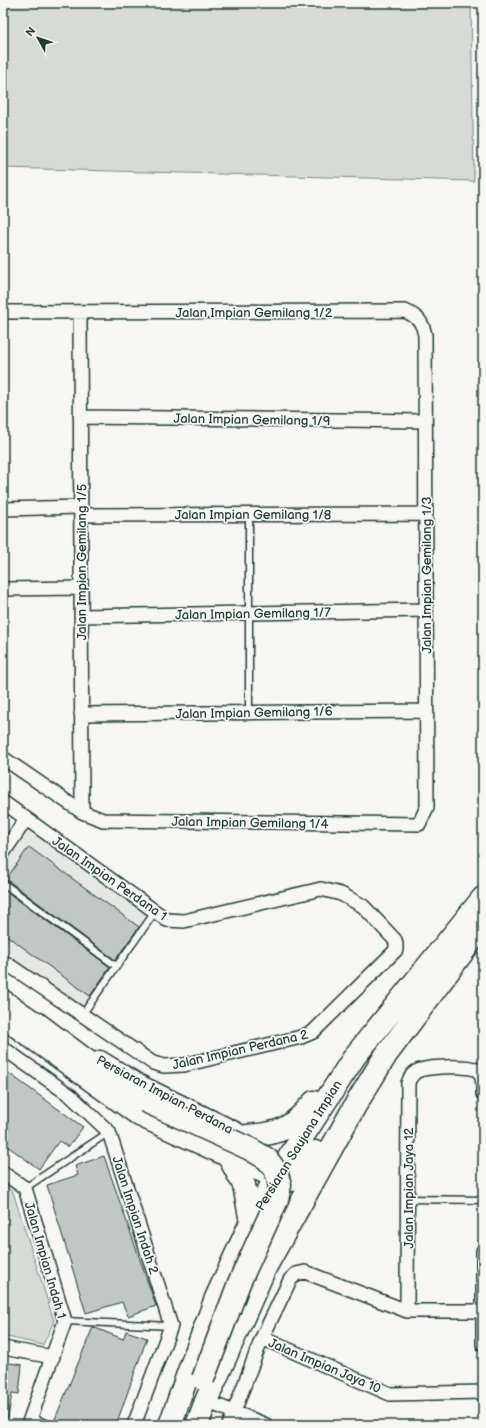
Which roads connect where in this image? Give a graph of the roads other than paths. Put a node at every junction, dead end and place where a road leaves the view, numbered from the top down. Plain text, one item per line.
1 (3, 312) edge
2 (80, 313) junction
3 (423, 325) joint
4 (80, 417) junction
5 (425, 421) junction
6 (3, 509) edge
7 (80, 511) junction
8 (249, 514) junction
9 (426, 514) junction
10 (81, 588) junction
11 (3, 589) edge
12 (426, 610) junction
13 (249, 613) junction
14 (81, 616) junction
15 (426, 711) junction
16 (249, 712) junction
17 (81, 714) junction
18 (3, 758) edge
19 (5, 807) edge
20 (82, 812) junction
21 (26, 819) junction
22 (419, 824) joint
23 (3, 853) edge
24 (3, 884) edge
25 (483, 898) edge
26 (364, 906) joint
27 (155, 912) junction
28 (483, 925) edge
29 (3, 961) edge
30 (116, 966) junction
31 (3, 999) edge
32 (82, 1015) junction
33 (3, 1019) edge
34 (35, 1022) junction
35 (3, 1048) edge
36 (386, 1055) junction
37 (355, 1056) junction
38 (483, 1094) edge
39 (109, 1132) junction
40 (247, 1136) junction
41 (230, 1159) junction
42 (3, 1173) edge
43 (282, 1176) junction
44 (25, 1188) junction
45 (407, 1199) junction
46 (483, 1200) edge
47 (251, 1222) junction
48 (483, 1251) edge
49 (265, 1268) junction
50 (407, 1311) junction
51 (482, 1311) edge
52 (66, 1321) junction
53 (171, 1326) junction
54 (262, 1338) junction
55 (483, 1344) edge
56 (3, 1348) edge
57 (52, 1357) junction
58 (483, 1392) edge
59 (206, 1401) junction
60 (234, 1412) junction
61 (30, 1422) edge
62 (52, 1425) edge
63 (134, 1425) edge
64 (170, 1425) edge
65 (192, 1425) edge
66 (197, 1425) edge
67 (229, 1425) edge
68 (266, 1425) edge

1 - 2 street, Jalan Impian Gemilang 1/2
2 - 3 street, Jalan Impian Gemilang 1/2
2 - 4 street, Jalan Impian Gemilang 1/5
3 - 5 street, Jalan Impian Gemilang 1/3
4 - 5 street, Jalan Impian Gemilang 1/9
4 - 7 street, Jalan Impian Gemilang 1/5
5 - 9 street, Jalan Impian Gemilang 1/3
6 - 7 street, Jalan Impian Gemilang 1/8
7 - 8 street, Jalan Impian Gemilang 1/8
7 - 10 street, Jalan Impian Gemilang 1/5
8 - 9 street, Jalan Impian Gemilang 1/8
8 - 13 lane
9 - 12 street, Jalan Impian Gemilang 1/3
10 - 11 street
10 - 14 street, Jalan Impian Gemilang 1/5
12 - 13 street, Jalan Impian Gemilang 1/7
12 - 15 street, Jalan Impian Gemilang 1/3
13 - 14 street, Jalan Impian Gemilang 1/7
13 - 16 lane
14 - 17 street, Jalan Impian Gemilang 1/5
15 - 16 street, Jalan Impian Gemilang 1/6
15 - 22 street, Jalan Impian Gemilang 1/3
16 - 17 street, Jalan Impian Gemilang 1/6
17 - 20 street, Jalan Impian Gemilang 1/5
18 - 20 street, Jalan Impian Gemilang 1/4
19 - 21 street, Jalan Impian Perdana 1
20 - 22 street, Jalan Impian Gemilang 1/4
21 - 23 street
21 - 27 street, Jalan Impian Perdana 1
24 - 30 lane
25 - 37 highway, Persiaran Saujana Impian
26 - 27 street, Jalan Impian Perdana 1
26 - 32 street, Jalan Impian Perdana 2
27 - 30 lane
28 - 36 highway
29 - 32 street, Jalan Impian Perdana 2
30 - 32 lane
31 - 34 street, Persiaran Impian Perdana
33 - 41 street, Persiaran Impian Perdana
34 - 40 street, Persiaran Impian Perdana
34 - 65 highway, bridge
35 - 39 street, Jalan Impian Indah 2
36 - 43 highway
36 - 49 highway
37 - 40 highway
37 - 43 highway, Persiaran Saujana Impian
38 - 45 street, Jalan Impian Jaya 12
39 - 44 lane
39 - 53 street, Jalan Impian Indah 2
40 - 43 street, Persiaran Impian Perdana
41 - 43 street, Persiaran Impian Perdana
41 - 47 highway
42 - 44 street, Jalan Impian Indah 1
43 - 47 highway, Persiaran Saujana Impian
43 - 49 highway
44 - 52 street, Jalan Impian Indah 1
45 - 46 lane
45 - 50 street, Jalan Impian Jaya 12
47 - 64 highway, Persiaran Saujana Impian
48 - 51 street
49 - 59 highway
50 - 51 street
50 - 54 street
51 - 55 street
52 - 53 lane
52 - 57 street, Jalan Impian Indah 1
53 - 63 street
54 - 58 street, Jalan Impian Jaya 10
54 - 60 street
56 - 57 street
57 - 61 street, Jalan Impian Indah 1
59 - 60 street
59 - 66 highway
60 - 67 street
60 - 68 street
61 - 62 lane

